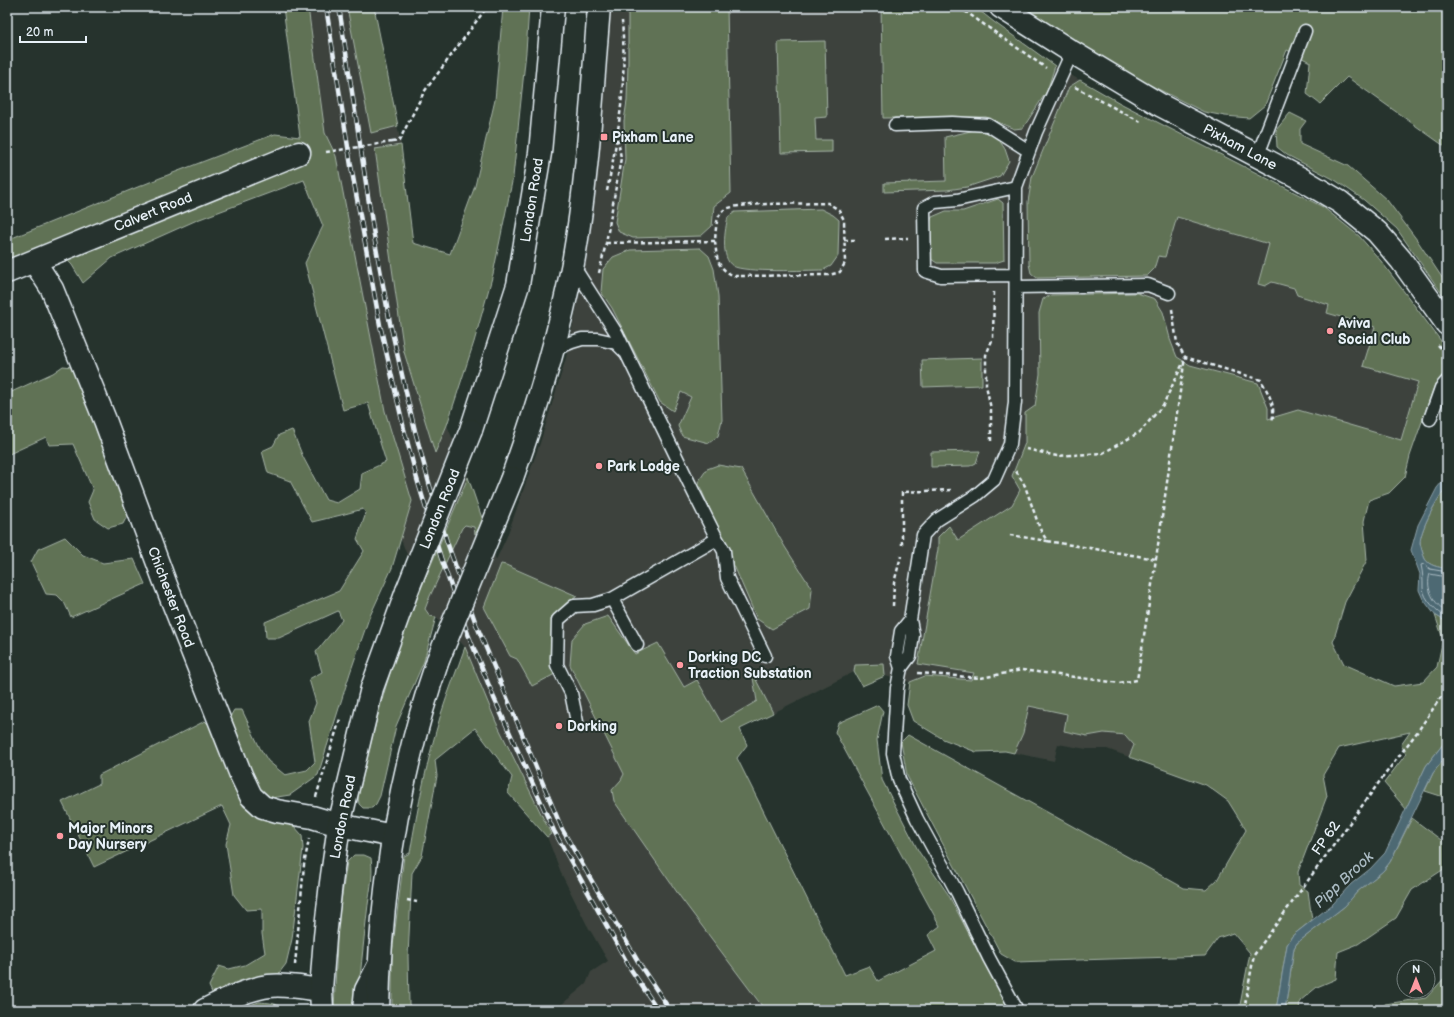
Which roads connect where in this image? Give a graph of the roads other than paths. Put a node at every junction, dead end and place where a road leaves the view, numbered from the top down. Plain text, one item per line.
1 (553, 7) edge
2 (599, 7) edge
3 (1001, 7) edge
4 (1306, 31) dead end
5 (1072, 52) junction
6 (895, 125) dead end
7 (1029, 151) junction
8 (299, 153) dead end
9 (1256, 156) junction
10 (1016, 187) junction
11 (34, 261) junction
12 (572, 264) junction
13 (7, 272) edge
14 (1016, 281) junction
15 (1169, 293) road end
16 (1447, 324) edge
17 (553, 350) junction
18 (628, 354) junction
19 (1447, 382) edge
20 (1430, 419) dead end
21 (717, 539) junction
22 (612, 599) junction
23 (910, 620) junction
24 (637, 644) dead end
25 (765, 656) dead end
26 (901, 668) junction
27 (577, 722) dead end
28 (339, 824) junction
29 (393, 836) junction
30 (378, 967) junction
31 (322, 1000) edge
32 (205, 1010) edge
33 (364, 1010) edge
34 (378, 1010) edge
35 (1016, 1010) edge

1 - 28 main road, London Road, bridge
2 - 12 main road
3 - 5 main road, Pixham Lane
4 - 9 lane
5 - 7 lane
5 - 9 main road, Pixham Lane
6 - 7 lane
7 - 10 lane
8 - 11 main road, Calvert Road
9 - 16 main road, Pixham Lane
10 - 14 lane
10 - 14 lane
11 - 13 main road, Calvert Road
11 - 28 main road, Chichester Road
12 - 17 main road
12 - 18 lane
14 - 15 lane
14 - 23 lane
17 - 18 lane
17 - 29 main road, bridge
18 - 21 lane
19 - 20 lane
21 - 22 lane
21 - 25 lane
22 - 24 lane
22 - 27 lane
23 - 26 lane
23 - 26 lane
26 - 35 lane
28 - 29 main road, Chichester Road
28 - 31 main road, London Road
29 - 30 main road
30 - 33 main road
30 - 34 main road
31 - 32 main road

